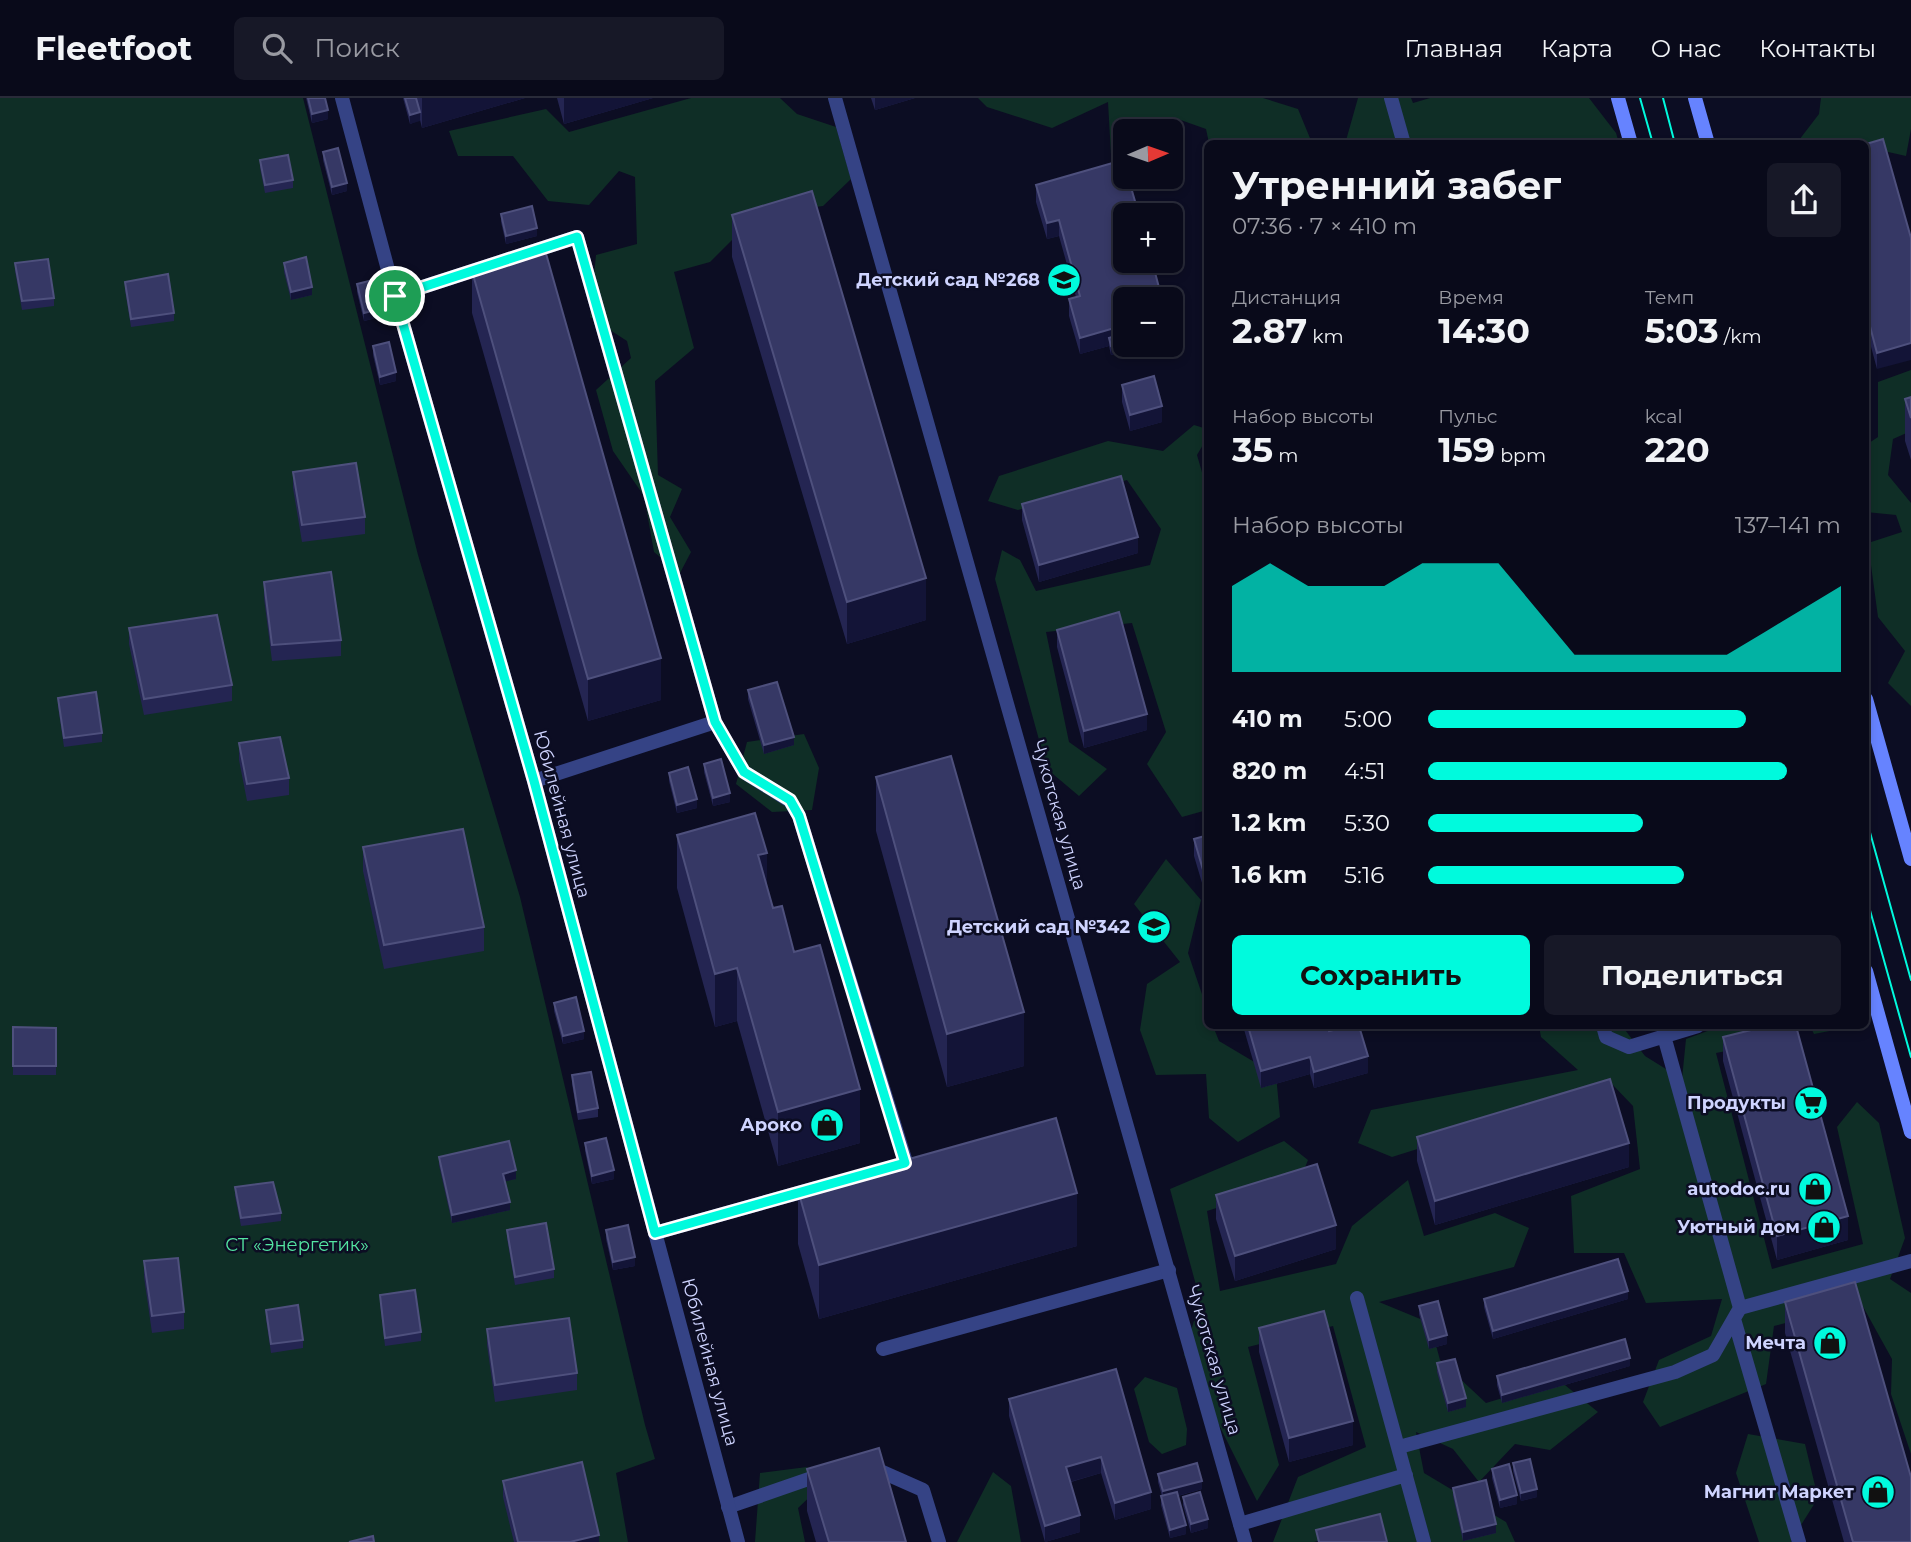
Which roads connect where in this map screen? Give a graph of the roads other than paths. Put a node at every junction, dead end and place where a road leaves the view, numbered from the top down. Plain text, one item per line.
1 (342, 98) edge
2 (835, 98) edge
3 (1391, 98) edge
4 (1618, 98) edge
5 (1695, 98) edge
6 (1403, 140) edge
7 (1630, 140) edge
8 (1707, 140) edge
9 (395, 296) junction
10 (1869, 709) edge
11 (715, 722) junction
12 (534, 781) junction
13 (1908, 834) edge
14 (1911, 859) edge
15 (1869, 985) edge
16 (1603, 1029) edge
17 (1688, 1029) edge
18 (1664, 1036) junction
19 (1911, 1132) edge
20 (905, 1163) edge
21 (826, 1185) edge
22 (655, 1233) junction
23 (1911, 1261) edge
24 (1169, 1270) junction
25 (1357, 1298) dead end
26 (1737, 1313) junction
27 (883, 1349) dead end
28 (1399, 1447) junction
29 (859, 1461) edge
30 (836, 1469) edge
31 (1406, 1475) junction
32 (728, 1507) junction
33 (1240, 1524) junction
34 (738, 1542) edge
35 (939, 1542) edge
36 (1245, 1542) edge
37 (1424, 1542) edge
38 (1799, 1542) edge

1 - 9 street, Юбилейная улица
2 - 24 street, Чукотская улица
3 - 6 street
4 - 7 main road
5 - 8 main road
9 - 11 street
9 - 12 street, Юбилейная улица
10 - 13 main road
11 - 12 street
11 - 20 street
12 - 22 street, Юбилейная улица
13 - 14 main road
15 - 19 main road
16 - 18 street
17 - 18 street
18 - 26 street
21 - 22 street
22 - 32 street, Юбилейная улица
23 - 26 street
24 - 27 street
24 - 33 street, Чукотская улица
25 - 28 street
26 - 28 street
26 - 38 street
28 - 31 street
29 - 35 street
30 - 32 street
31 - 33 street
31 - 37 street
32 - 34 street, Юбилейная улица
33 - 36 street, Чукотская улица

